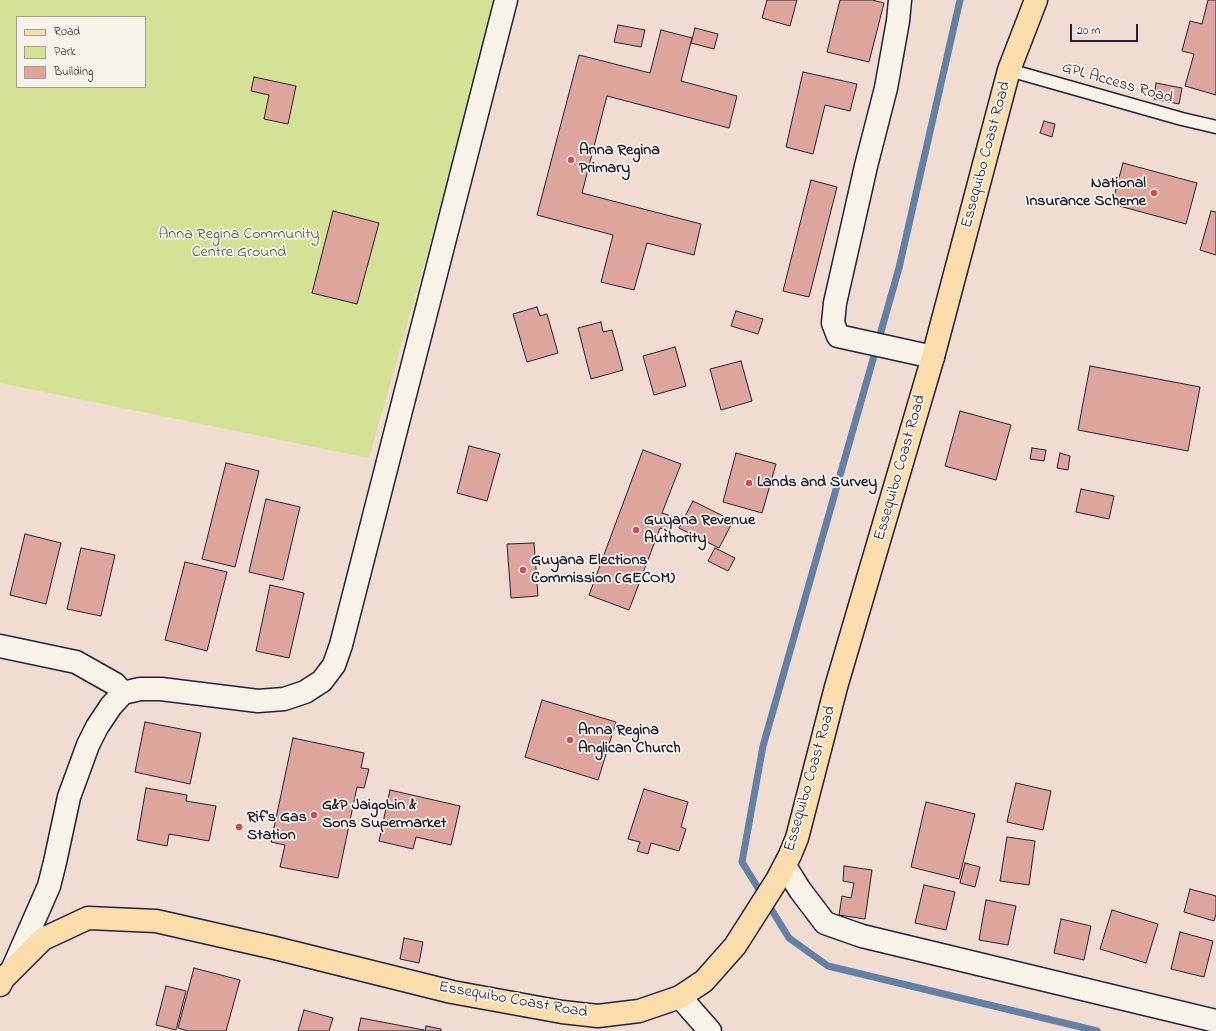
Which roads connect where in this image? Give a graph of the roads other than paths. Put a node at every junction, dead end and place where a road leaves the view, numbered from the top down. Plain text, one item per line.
1 (506, 0) edge
2 (900, 0) edge
3 (1036, 0) edge
4 (1009, 70) junction
5 (1216, 127) edge
6 (933, 357) junction
7 (0, 646) edge
8 (123, 693) junction
9 (781, 873) junction
10 (6, 977) edge
11 (680, 997) junction
12 (1216, 1021) edge
13 (710, 1031) edge

1 - 8 street
2 - 6 street
3 - 4 main road, Essequibo Coast Road
4 - 5 lane, GPL Access Road
4 - 6 main road, Essequibo Coast Road
6 - 9 main road, Essequibo Coast Road
7 - 8 street
8 - 10 street
9 - 11 main road, Essequibo Coast Road
9 - 12 street
10 - 11 main road, Essequibo Coast Road
11 - 13 street

